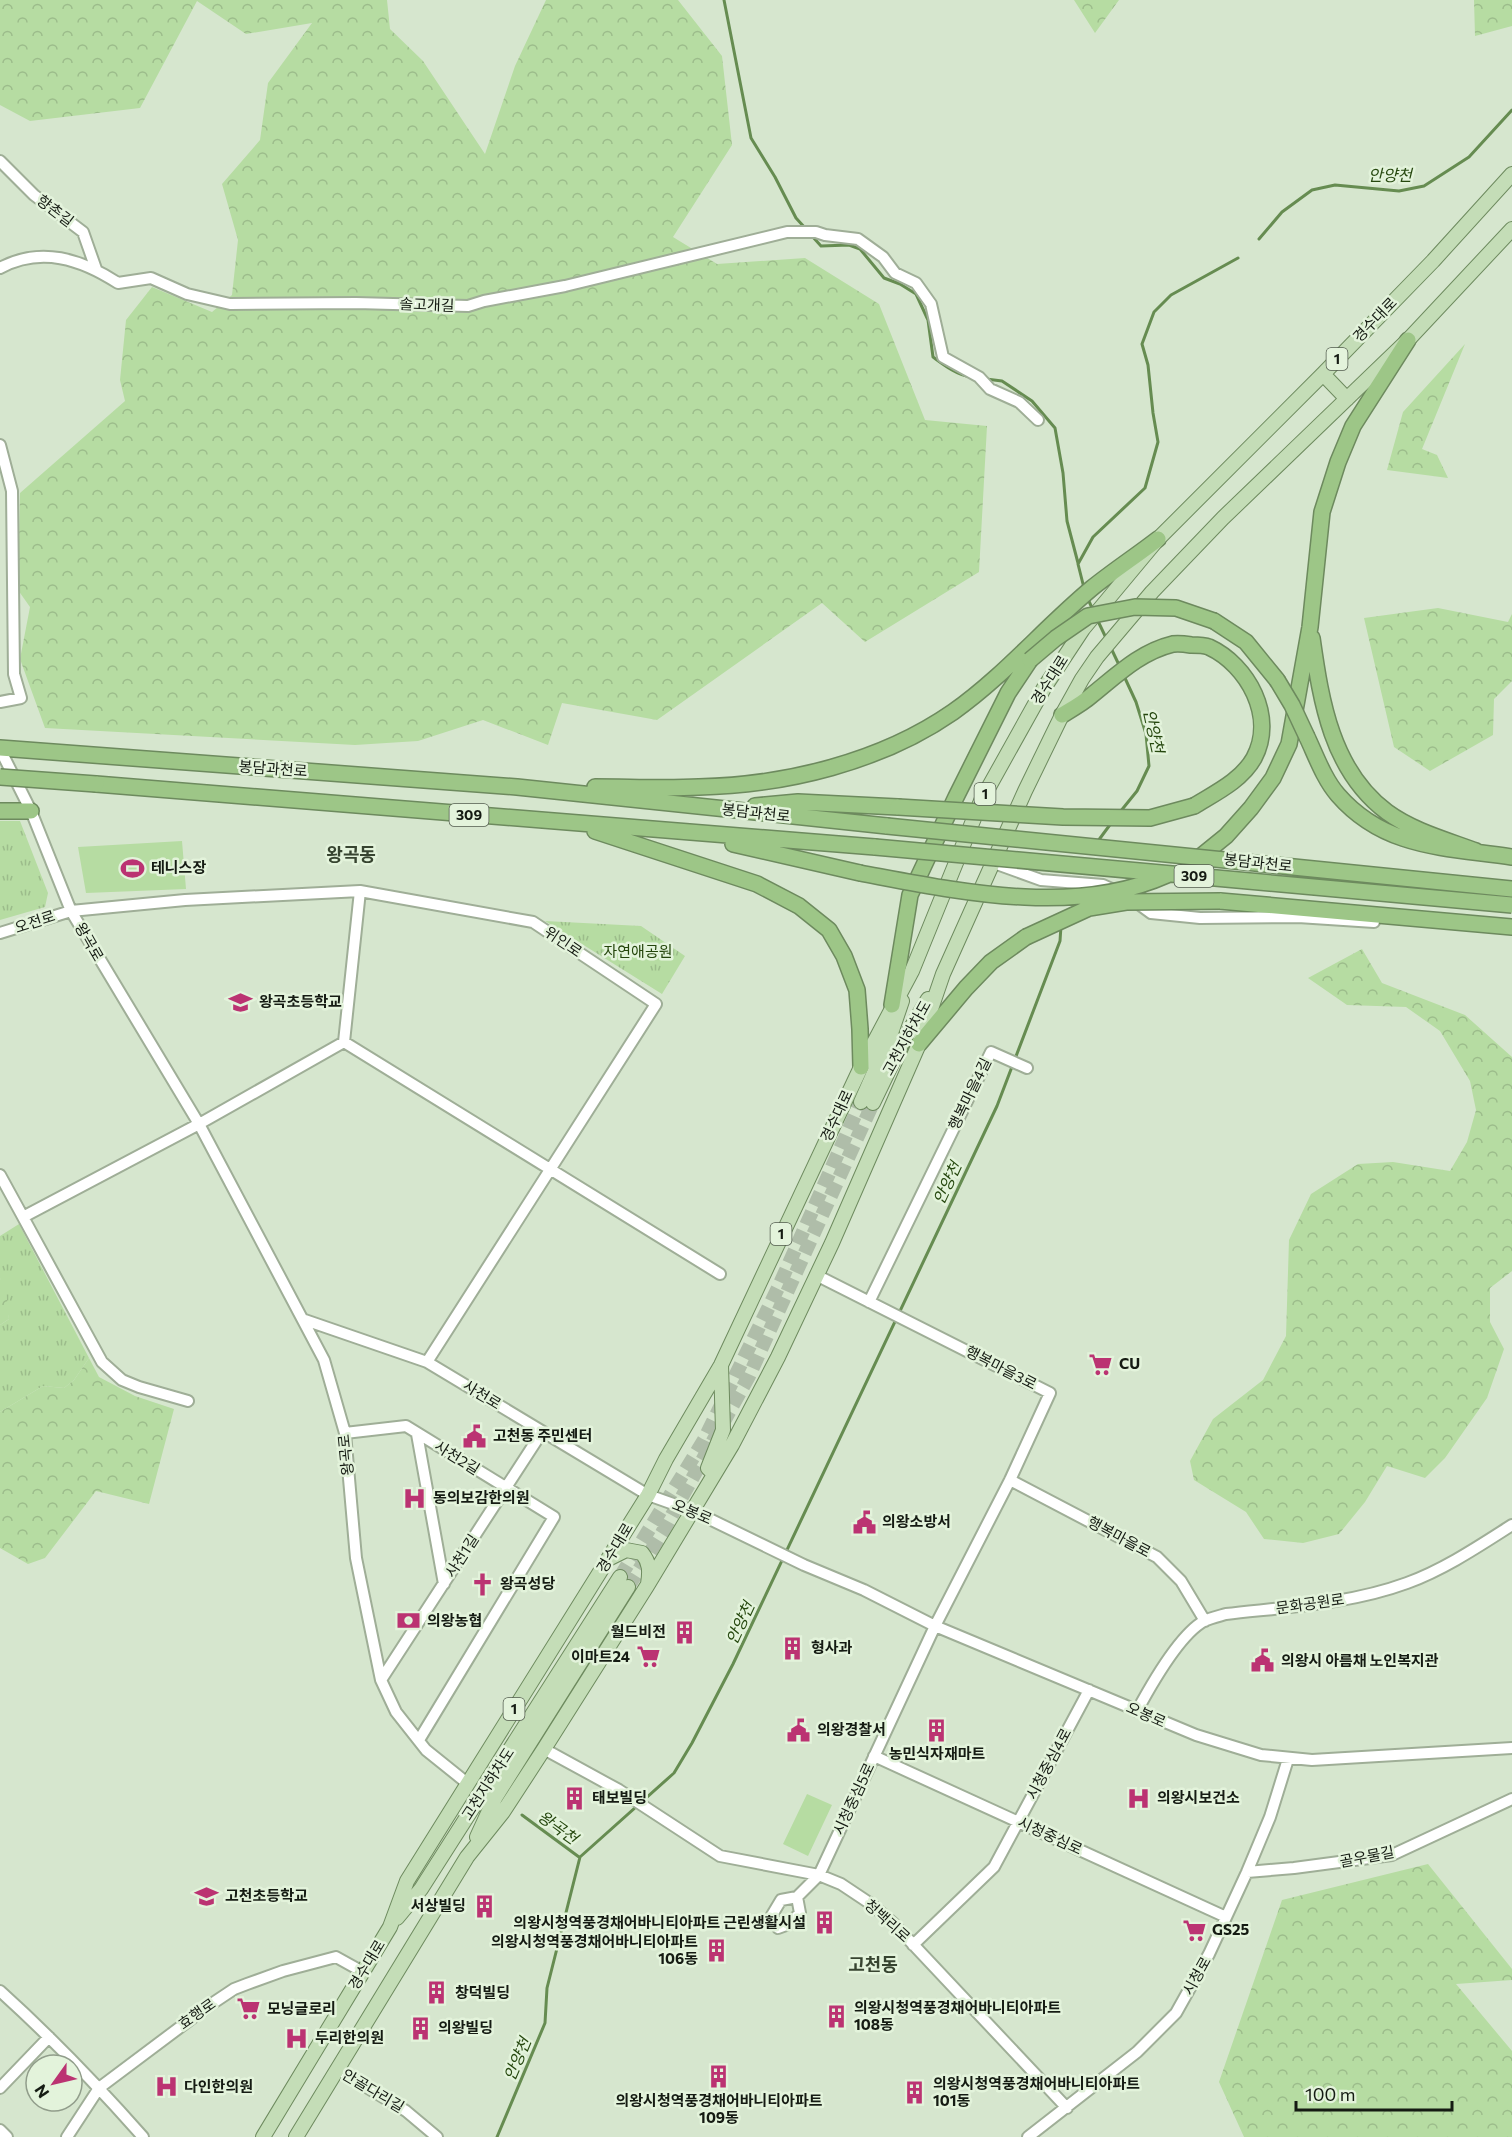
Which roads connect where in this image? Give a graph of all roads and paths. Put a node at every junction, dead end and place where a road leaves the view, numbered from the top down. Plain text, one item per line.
1 (0, 161) edge
2 (1512, 174) edge
3 (1512, 229) edge
4 (0, 268) edge
5 (96, 269) junction
6 (1408, 340) junction
7 (1323, 374) junction
8 (1347, 399) junction
9 (1038, 420) dead end
10 (0, 445) edge
11 (1158, 539) junction
12 (1310, 627) junction
13 (0, 702) edge
14 (1062, 715) junction
15 (0, 748) edge
16 (0, 777) edge
17 (517, 787) junction
18 (722, 810) junction
19 (0, 811) edge
20 (31, 811) junction
21 (569, 823) junction
22 (684, 833) junction
23 (1476, 851) junction
24 (1512, 856) edge
25 (994, 863) junction
26 (1512, 889) edge
27 (360, 891) junction
28 (1512, 905) edge
29 (71, 910) junction
30 (1512, 927) edge
31 (0, 933) edge
32 (1512, 933) edge
33 (912, 971) junction
34 (943, 974) junction
35 (892, 1005) junction
36 (344, 1042) junction
37 (919, 1044) junction
38 (861, 1067) junction
39 (1027, 1068) dead end
40 (199, 1124) junction
41 (552, 1170) junction
42 (0, 1175) edge
43 (23, 1217) junction
44 (720, 1274) dead end
45 (816, 1275) junction
46 (869, 1302) junction
47 (305, 1320) junction
48 (427, 1362) junction
49 (721, 1365) junction
50 (188, 1401) dead end
51 (542, 1432) junction
52 (345, 1433) junction
53 (417, 1434) junction
54 (720, 1465) junction
55 (1010, 1480) junction
56 (506, 1488) junction
57 (648, 1495) junction
58 (693, 1511) junction
59 (1512, 1525) edge
60 (609, 1559) junction
61 (444, 1584) junction
62 (647, 1586) junction
63 (1205, 1621) junction
64 (935, 1626) junction
65 (381, 1680) junction
66 (1089, 1690) junction
67 (1137, 1711) junction
68 (418, 1740) junction
69 (1512, 1748) edge
70 (544, 1749) junction
71 (874, 1756) junction
72 (1288, 1759) junction
73 (467, 1783) junction
74 (1512, 1798) edge
75 (1018, 1821) junction
76 (467, 1857) junction
77 (1247, 1872) junction
78 (819, 1875) junction
79 (797, 1897) dead end
80 (1226, 1917) junction
81 (390, 1927) junction
82 (913, 1945) junction
83 (363, 1971) junction
84 (0, 1991) edge
85 (49, 2037) junction
86 (337, 2069) junction
87 (0, 2088) edge
88 (99, 2088) junction
89 (1066, 2108) junction
90 (0, 2130) edge
91 (7, 2137) edge
92 (67, 2137) edge
93 (143, 2137) edge
94 (263, 2137) edge
95 (296, 2137) edge
96 (437, 2137) edge
97 (1028, 2137) edge

1 - 5 street, 향촌길
2 - 7 main road, 경수대로 / 1
3 - 6 main road, 경수대로 / 1
4 - 5 street, 솔고개길
5 - 9 street, 솔고개길
6 - 8 main road, 경수대로 / 1
6 - 12 highway
7 - 8 main road
7 - 11 main road, 경수대로 / 1
8 - 14 main road, 경수대로 / 1
10 - 13 street
11 - 17 highway
11 - 33 main road, 경수대로 / 1, bridge
12 - 22 highway, bridge
12 - 23 highway
14 - 18 highway, bridge
14 - 25 main road, 경수대로 / 1
15 - 17 highway, 봉담과천로 / 309
15 - 20 street, 왕곡로
16 - 21 highway, 봉담과천로 / 309, bridge
17 - 18 highway, 봉담과천로 / 309
18 - 26 highway, 봉담과천로 / 309, bridge
19 - 20 highway
20 - 29 street, 왕곡로
21 - 22 highway, 봉담과천로 / 309
21 - 38 highway
22 - 28 highway, 봉담과천로 / 309, bridge
23 - 24 highway
23 - 35 highway, bridge
25 - 32 street
25 - 34 main road, 경수대로 / 1
27 - 29 street, 위인로
27 - 36 street
27 - 41 street, 위인로
29 - 31 street, 오전로
29 - 40 street, 왕곡로
30 - 37 highway, bridge
33 - 34 main road, 고천지하차도 / 1
33 - 35 main road, 경수대로 / 1
34 - 37 main road, 경수대로 / 1
35 - 38 main road, 경수대로 / 1
36 - 40 street
36 - 41 street
37 - 45 main road, 경수대로 / 1
38 - 49 main road, 경수대로 / 1
39 - 46 street, 행복마을4길
40 - 43 street
40 - 47 street, 왕곡로
41 - 44 street
41 - 48 street, 위인로
42 - 43 street
43 - 50 street
45 - 46 street, 행복마을3로
45 - 54 main road, 경수대로 / 1
46 - 55 street, 행복마을3로
47 - 48 street, 사천로
47 - 52 street, 왕곡로
48 - 51 street, 사천로
49 - 54 main road
49 - 57 main road, 경수대로 / 1
51 - 56 street, 사천1길
51 - 57 street, 사천로
52 - 53 street, 사천2길
52 - 65 street, 왕곡로
53 - 56 street, 사천2길
53 - 61 street
54 - 58 main road, 경수대로 / 1
55 - 63 street, 행복마을로
55 - 64 street, 행복마을3로
56 - 61 street, 사천1길
56 - 68 street, 사천2길
57 - 58 street, 오봉로
57 - 60 main road, 경수대로 / 1
58 - 62 main road, 경수대로 / 1
58 - 64 street, 오봉로
59 - 63 street, 문화공원로
60 - 62 main road
60 - 73 main road, 경수대로 / 1
61 - 65 street, 사천1길
62 - 70 main road, 경수대로 / 1
63 - 67 street, 문화공원로
64 - 66 street, 오봉로
64 - 71 street, 시청중심5로
65 - 68 street, 왕곡로
66 - 67 street, 오봉로
66 - 75 street, 시청중심4로
67 - 72 street, 오봉로
68 - 73 street, 왕곡로
69 - 72 street, 오봉로
70 - 76 main road, 경수대로 / 1
70 - 78 street, 청백리로
71 - 75 street, 시청중심로
71 - 78 street, 시청중심5로
72 - 77 street, 시청로
73 - 81 main road, 경수대로 / 1
74 - 77 street, 골우물길
75 - 80 street, 시청중심로
75 - 82 street, 시청중심4로
76 - 81 main road, 고천지하차도 / 1
76 - 86 main road, 경수대로 / 1
77 - 80 street, 시청로
78 - 79 street
78 - 82 street, 청백리로
80 - 89 street, 시청로
81 - 83 main road, 경수대로 / 1
82 - 89 street, 청백리로
83 - 88 street, 효행로
83 - 94 main road, 경수대로 / 1
84 - 85 street
85 - 87 street
85 - 88 street
86 - 95 main road, 경수대로 / 1
86 - 96 street, 안골다리길
88 - 92 street, 효행로
88 - 93 street
89 - 97 street, 시청로
90 - 91 street

